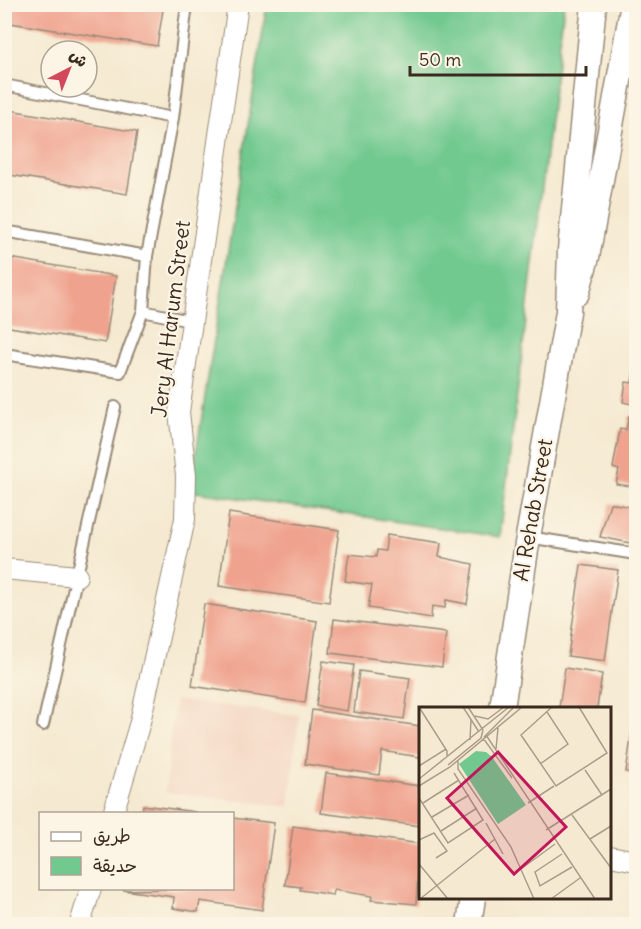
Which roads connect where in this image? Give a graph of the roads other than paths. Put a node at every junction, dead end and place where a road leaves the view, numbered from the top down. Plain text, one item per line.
1 (187, 4) edge
2 (238, 4) edge
3 (594, 4) edge
4 (633, 4) edge
5 (4, 85) edge
6 (173, 118) junction
7 (4, 231) edge
8 (147, 256) junction
9 (143, 311) junction
10 (568, 312) junction
11 (194, 322) junction
12 (4, 354) edge
13 (115, 407) dead end
14 (528, 537) junction
15 (636, 554) edge
16 (4, 569) edge
17 (77, 576) junction
18 (502, 707) edge
19 (44, 725) dead end
20 (113, 812) edge
21 (611, 856) edge
22 (636, 861) edge
23 (90, 890) edge
24 (473, 899) edge
25 (80, 924) edge
26 (469, 924) edge

1 - 6 lane
2 - 11 street, Jery Al Harum Street
3 - 10 street, Al Rehab Street
4 - 10 street, Al Rehab Street
5 - 6 lane
6 - 8 lane
7 - 8 lane
8 - 9 lane
9 - 11 lane
9 - 12 lane
10 - 14 street, Al Rehab Street
11 - 20 street, Jery Al Harum Street
13 - 17 lane
14 - 15 lane
14 - 18 street, Al Rehab Street
16 - 17 street
17 - 19 lane
21 - 22 street
23 - 25 street
24 - 26 street

